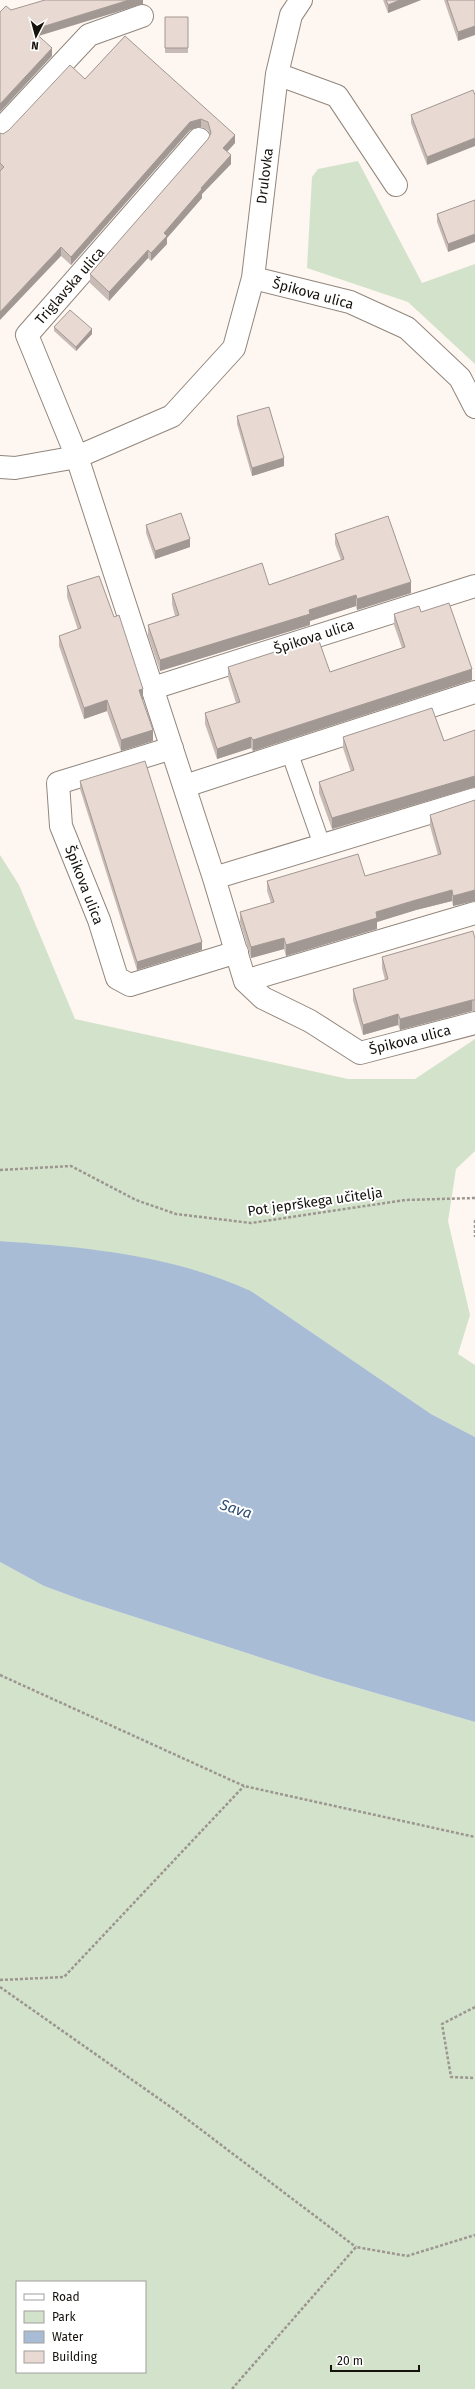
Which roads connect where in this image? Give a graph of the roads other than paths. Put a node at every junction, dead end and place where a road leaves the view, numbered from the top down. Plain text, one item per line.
1 (301, 0) edge
2 (142, 16) dead end
3 (277, 74) junction
4 (0, 130) edge
5 (199, 139) dead end
6 (396, 185) dead end
7 (253, 278) junction
8 (475, 407) edge
9 (77, 457) junction
10 (0, 467) edge
11 (475, 586) edge
12 (153, 688) junction
13 (475, 692) edge
14 (172, 748) junction
15 (290, 754) junction
16 (185, 786) junction
17 (475, 799) edge
18 (322, 845) junction
19 (214, 878) junction
20 (475, 913) edge
21 (237, 952) junction
22 (245, 981) junction
23 (475, 1023) edge

1 - 3 street, Drulovka
2 - 4 street
3 - 6 street
3 - 7 street, Drulovka
5 - 9 street, Triglavska ulica
7 - 8 street, Špikova ulica
7 - 9 street
9 - 10 street
9 - 12 street
11 - 12 street, Špikova ulica
12 - 14 street
13 - 15 street
14 - 16 street
14 - 21 street, Špikova ulica
15 - 16 street
15 - 18 lane
16 - 19 street
17 - 18 street
18 - 19 street
19 - 21 street
20 - 22 street
21 - 22 street
22 - 23 street, Špikova ulica

